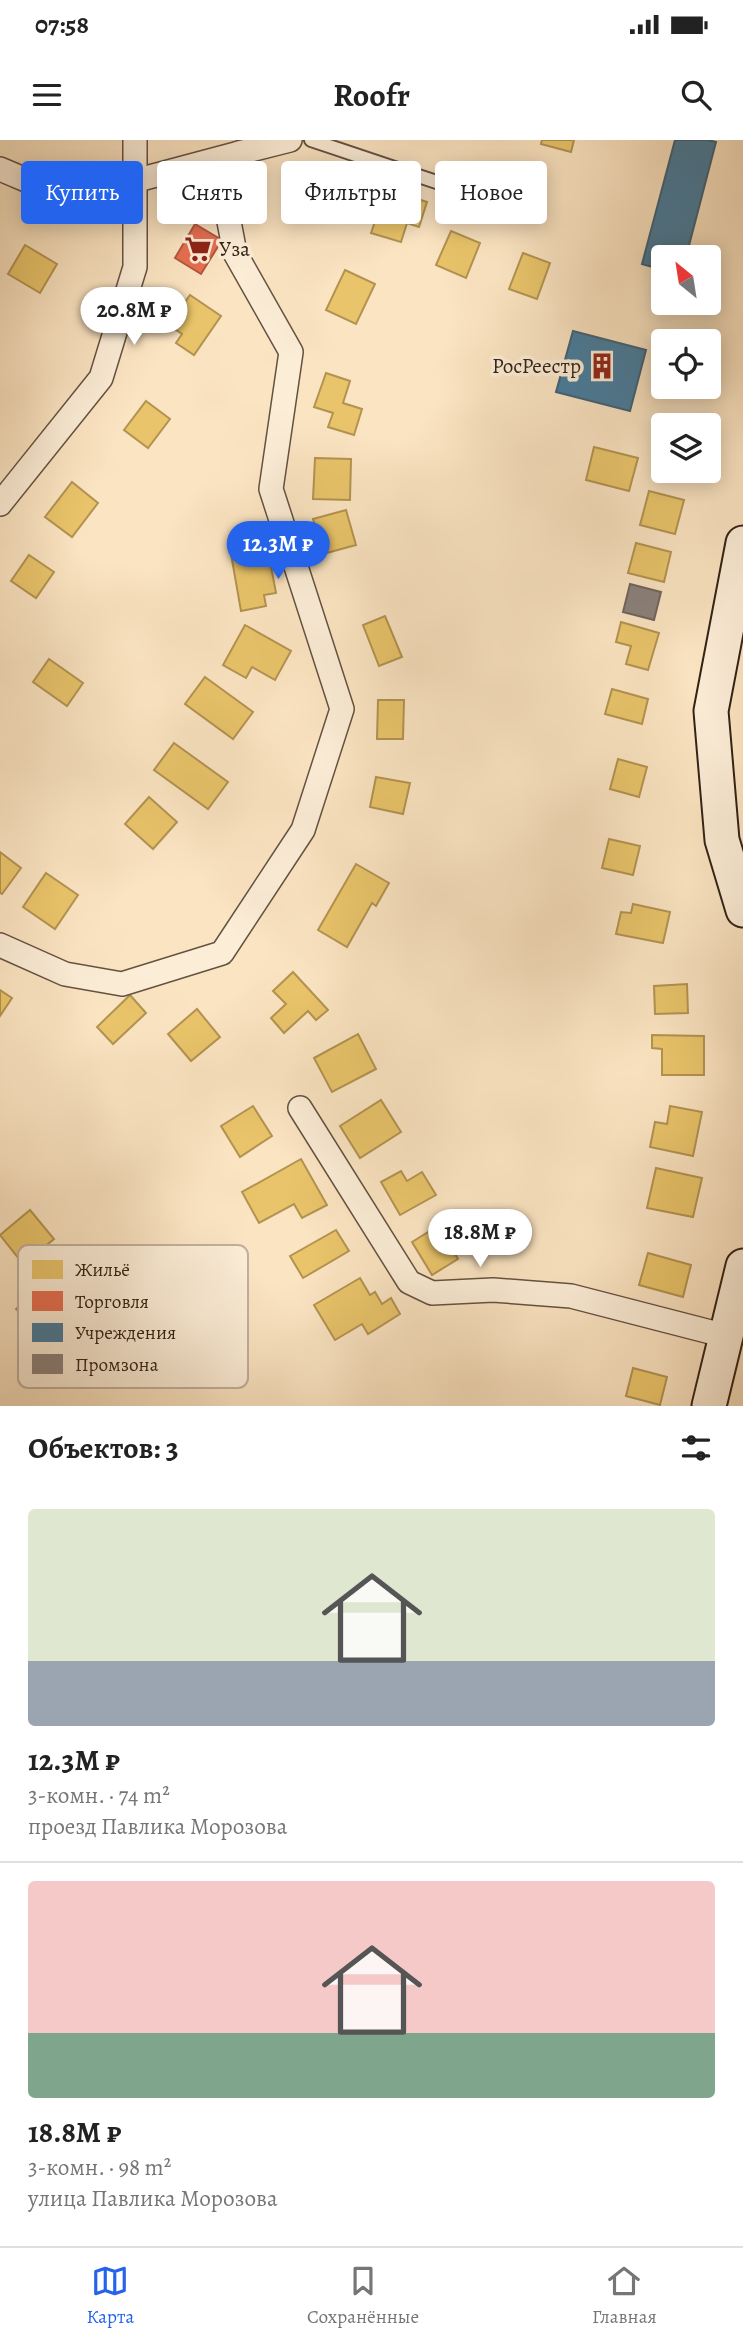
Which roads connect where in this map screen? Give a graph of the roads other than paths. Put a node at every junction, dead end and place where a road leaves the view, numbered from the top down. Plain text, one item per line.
1 (135, 140) edge
2 (290, 140) edge
3 (311, 140) edge
4 (239, 153) junction
5 (134, 161) edge
6 (0, 169) edge
7 (21, 178) edge
8 (143, 179) edge
9 (435, 182) edge
10 (134, 224) edge
11 (0, 504) edge
12 (743, 543) edge
13 (743, 910) edge
14 (0, 945) edge
15 (300, 1108) dead end
16 (743, 1266) edge
17 (726, 1336) junction
18 (709, 1406) edge

1 - 5 street
2 - 4 street
3 - 9 lane
4 - 8 street
4 - 14 street
6 - 7 street
10 - 11 street
12 - 13 street
15 - 17 street
16 - 17 street
17 - 18 street

